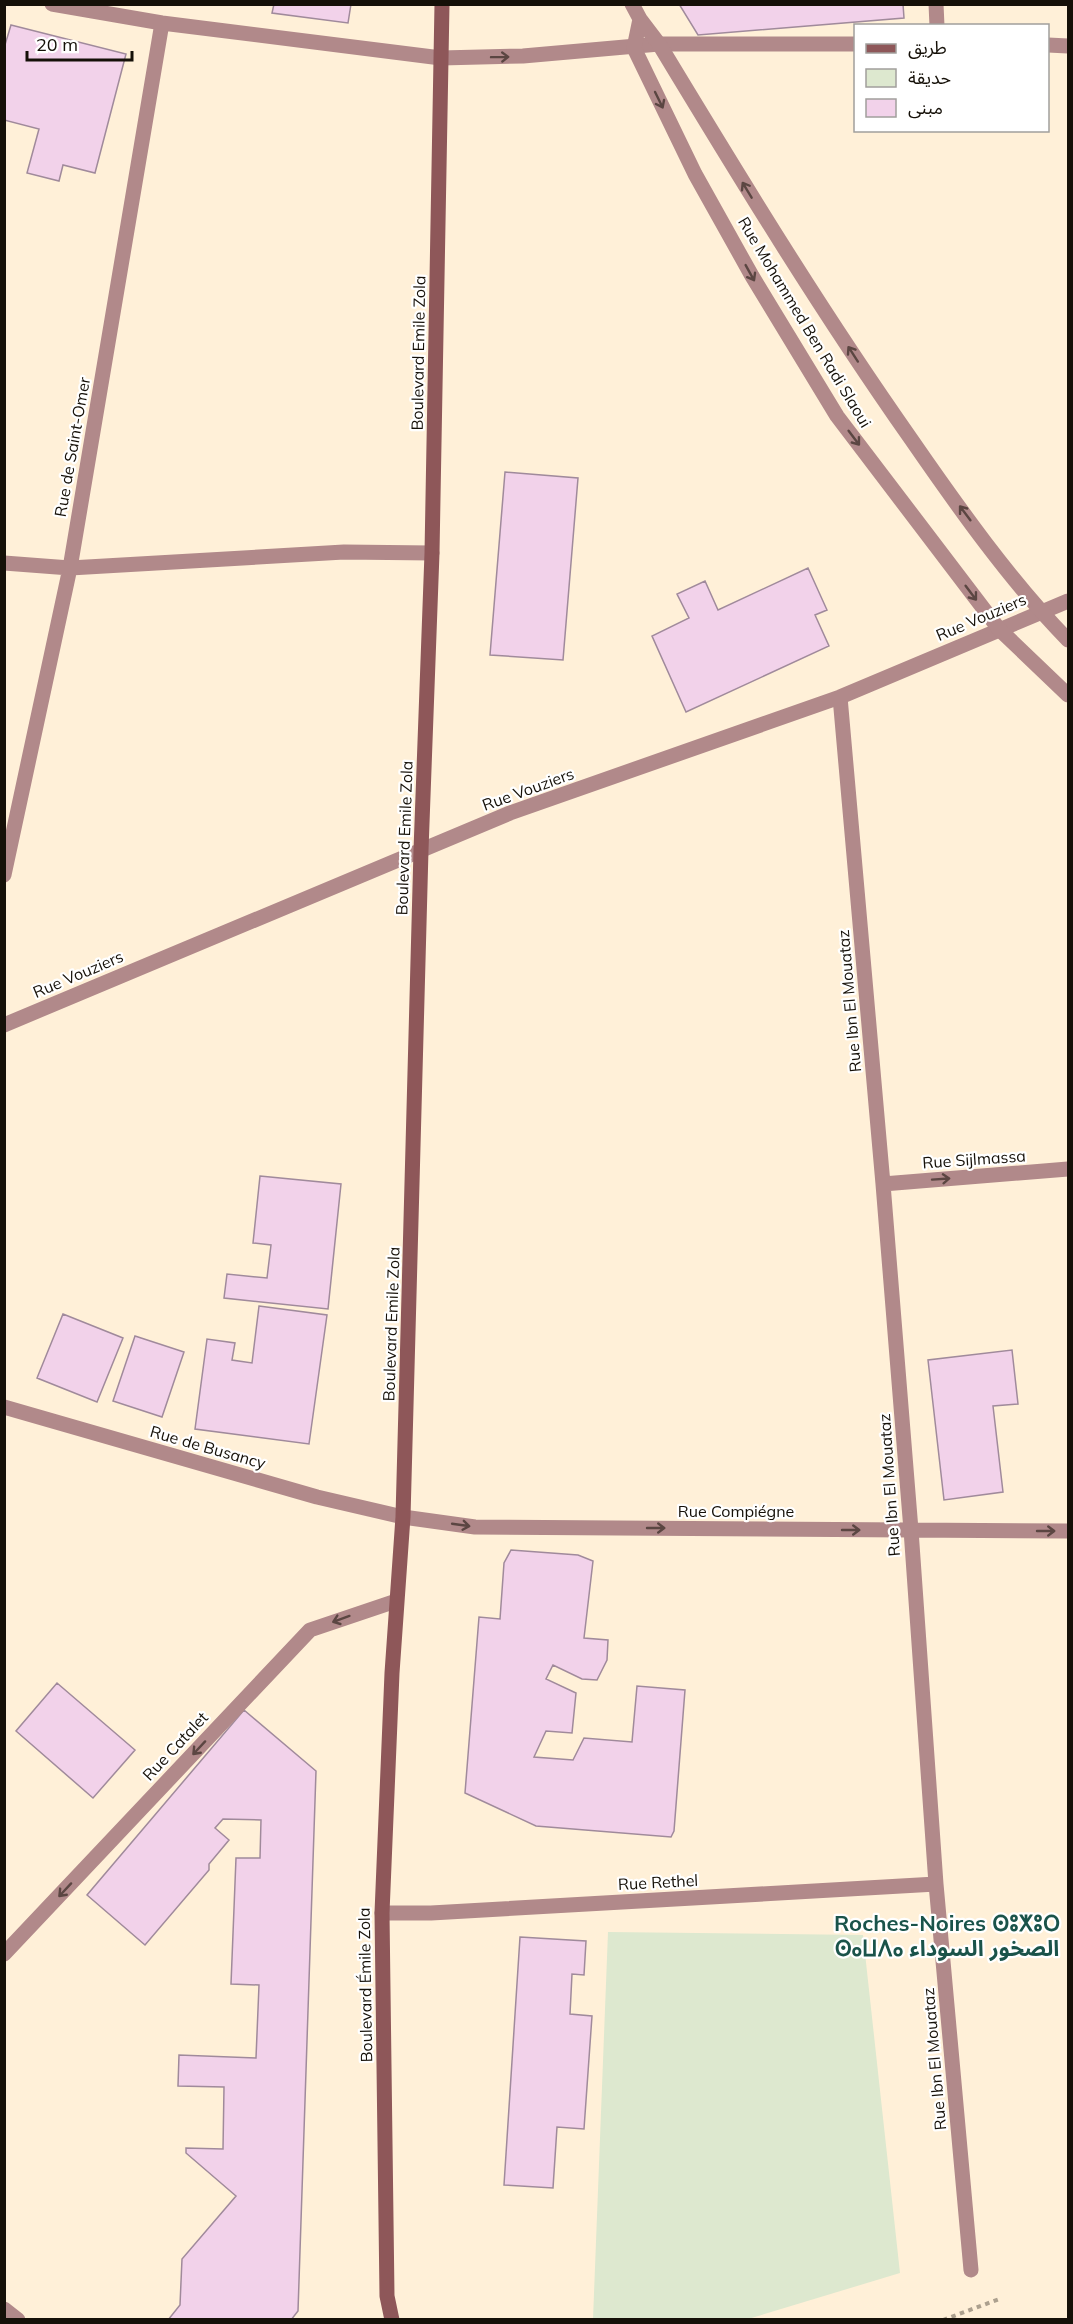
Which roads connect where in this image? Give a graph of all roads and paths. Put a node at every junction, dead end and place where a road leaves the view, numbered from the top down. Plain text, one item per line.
1 (52, 4) edge
2 (442, 4) edge
3 (632, 4) edge
4 (936, 4) edge
5 (640, 19) junction
6 (162, 23) junction
7 (937, 24) edge
8 (659, 44) junction
9 (854, 44) edge
10 (1049, 45) edge
11 (1068, 46) edge
12 (634, 48) junction
13 (441, 58) junction
14 (432, 554) junction
15 (4, 563) edge
16 (70, 568) junction
17 (1068, 601) edge
18 (1040, 612) junction
19 (999, 629) junction
20 (1068, 640) edge
21 (1068, 695) edge
22 (840, 697) junction
23 (421, 850) junction
24 (4, 875) edge
25 (4, 1024) edge
26 (1068, 1169) edge
27 (883, 1184) junction
28 (4, 1407) edge
29 (403, 1517) junction
30 (911, 1530) junction
31 (1068, 1531) edge
32 (396, 1601) junction
33 (392, 1673) joint
34 (936, 1884) junction
35 (382, 1913) junction
36 (4, 1954) edge
37 (971, 2270) dead end
38 (387, 2296) junction
39 (1002, 2298) dead end
40 (4, 2309) edge
41 (18, 2319) edge
42 (381, 2319) edge
43 (392, 2319) edge
44 (943, 2319) edge

1 - 6 street
2 - 13 main road, Boulevard Emile Zola
3 - 5 street, Rue Mohammed Ben Radi Slaoui
4 - 7 street
5 - 8 street, Rue Mohammed Ben Radi Slaoui
5 - 12 street
6 - 13 street
6 - 16 street, Rue de Saint-Omer
8 - 9 street
8 - 12 street
18 -> 8 street, Rue Mohammed Ben Radi Slaoui
10 - 11 street
13 -> 12 street
12 -> 19 street, Rue Mohammed Ben Radi Slaoui
13 - 14 main road, Boulevard Emile Zola
14 - 16 street
14 - 23 main road, Boulevard Emile Zola
15 - 16 street
16 - 24 street, Rue de Saint-Omer
17 - 18 street, Rue Vouziers
18 - 19 street, Rue Vouziers
18 - 20 street, Rue Mohammed Ben Radi Slaoui
19 - 21 street, Rue Mohammed Ben Radi Slaoui
19 - 22 street, Rue Vouziers
22 - 23 street, Rue Vouziers
22 - 27 street, Rue Ibn El Mouataz
23 - 25 street, Rue Vouziers
23 - 29 main road, Boulevard Emile Zola
27 -> 26 street, Rue Sijlmassa
27 - 30 street, Rue Ibn El Mouataz
28 - 29 street, Rue de Busancy
29 -> 30 street, Rue Compiégne
29 - 32 main road, Boulevard Emile Zola
30 -> 31 street, Rue Compiégne
30 - 34 street, Rue Ibn El Mouataz
32 - 33 main road, Boulevard Emile Zola
32 -> 36 street, Rue Catalet
33 - 35 main road, Boulevard Émile Zola
34 - 35 street, Rue Rethel
34 - 37 street, Rue Ibn El Mouataz
35 - 38 main road, Boulevard Émile Zola
38 - 42 main road, Boulevard Émile Zola
38 - 43 main road, Boulevard Émile Zola
39 - 44 path
40 - 41 street

